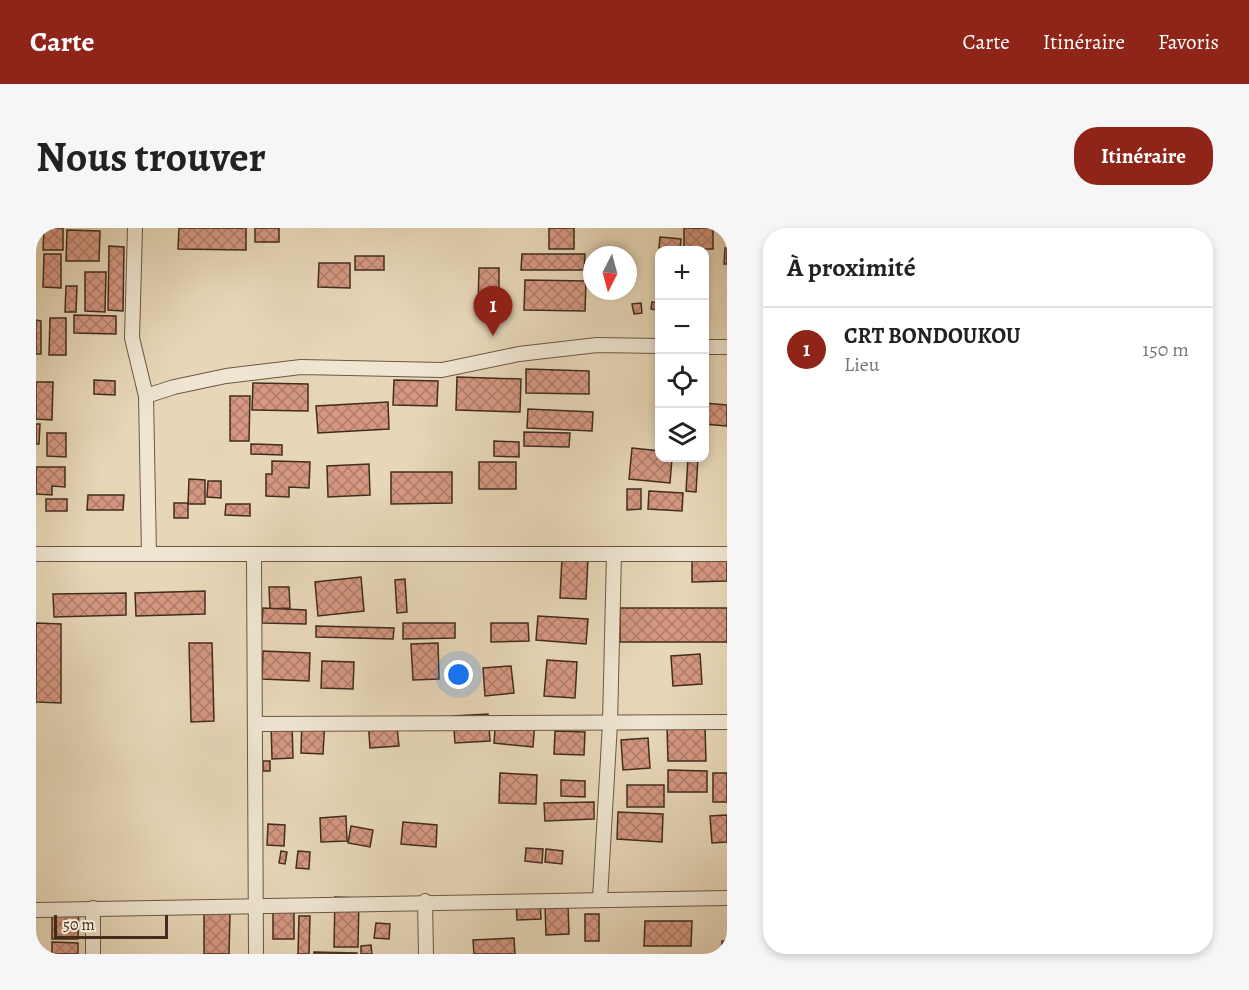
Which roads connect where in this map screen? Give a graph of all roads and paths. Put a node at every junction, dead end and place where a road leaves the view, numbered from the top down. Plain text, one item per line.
1 (135, 228) edge
2 (655, 346) edge
3 (709, 347) edge
4 (727, 347) edge
5 (146, 396) junction
6 (36, 554) edge
7 (149, 554) junction
8 (254, 554) junction
9 (614, 554) junction
10 (727, 555) edge
11 (727, 722) edge
12 (610, 723) junction
13 (255, 724) junction
14 (727, 898) edge
15 (600, 899) junction
16 (425, 901) junction
17 (256, 905) junction
18 (93, 908) junction
19 (36, 910) edge
20 (93, 954) edge
21 (256, 954) edge
22 (426, 954) edge

1 - 5 street
2 - 5 street
3 - 4 street
5 - 7 street
6 - 7 street
7 - 8 street
8 - 9 street
8 - 13 street
9 - 10 street
9 - 12 street
11 - 12 street
12 - 13 street
12 - 15 street
13 - 17 street
14 - 15 street
15 - 16 street
16 - 17 street
16 - 22 street
17 - 18 street
17 - 21 street
18 - 19 street
18 - 20 street

